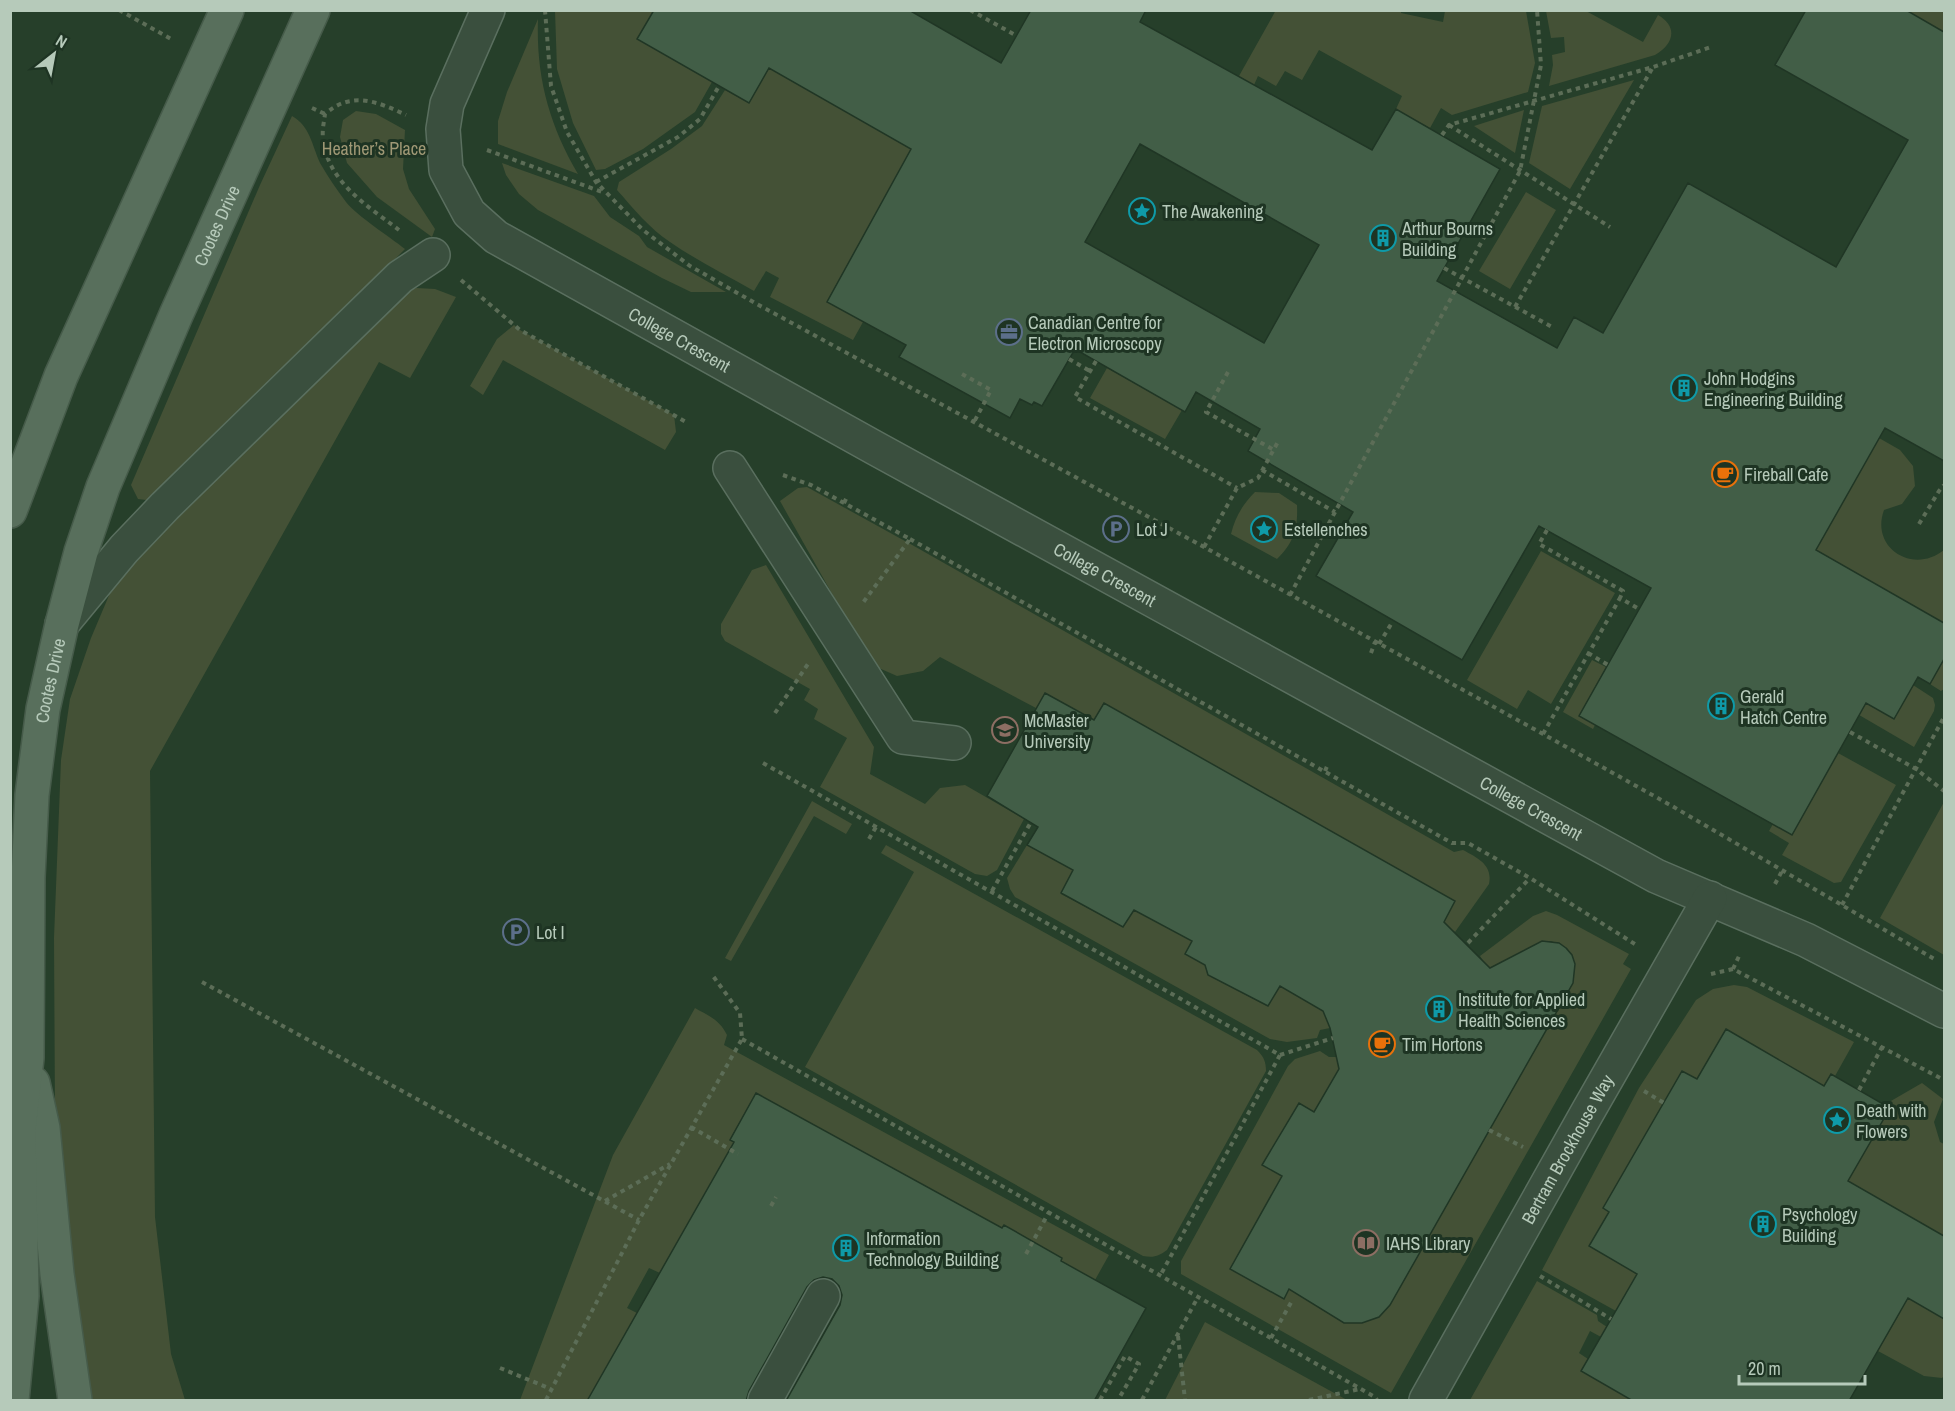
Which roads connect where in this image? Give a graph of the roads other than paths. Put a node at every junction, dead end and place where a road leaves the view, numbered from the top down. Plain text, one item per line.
1 (227, 10) edge
2 (313, 10) edge
3 (488, 10) edge
4 (433, 255) road end
5 (730, 468) dead end
6 (10, 511) edge
7 (62, 624) junction
8 (954, 743) dead end
9 (1710, 898) junction
10 (1944, 1011) edge
11 (27, 1058) junction
12 (823, 1296) dead end
13 (12, 1401) edge
14 (75, 1401) edge
15 (765, 1401) edge
16 (1426, 1401) edge

1 - 6 main road
2 - 7 main road, Cootes Drive
3 - 9 lane, College Crescent
4 - 7 lane
5 - 8 lane
7 - 11 main road, Cootes Drive
9 - 10 lane, College Crescent
9 - 16 lane, Bertram Brockhouse Way
11 - 13 main road, Cootes Drive
11 - 14 main road
12 - 15 lane

